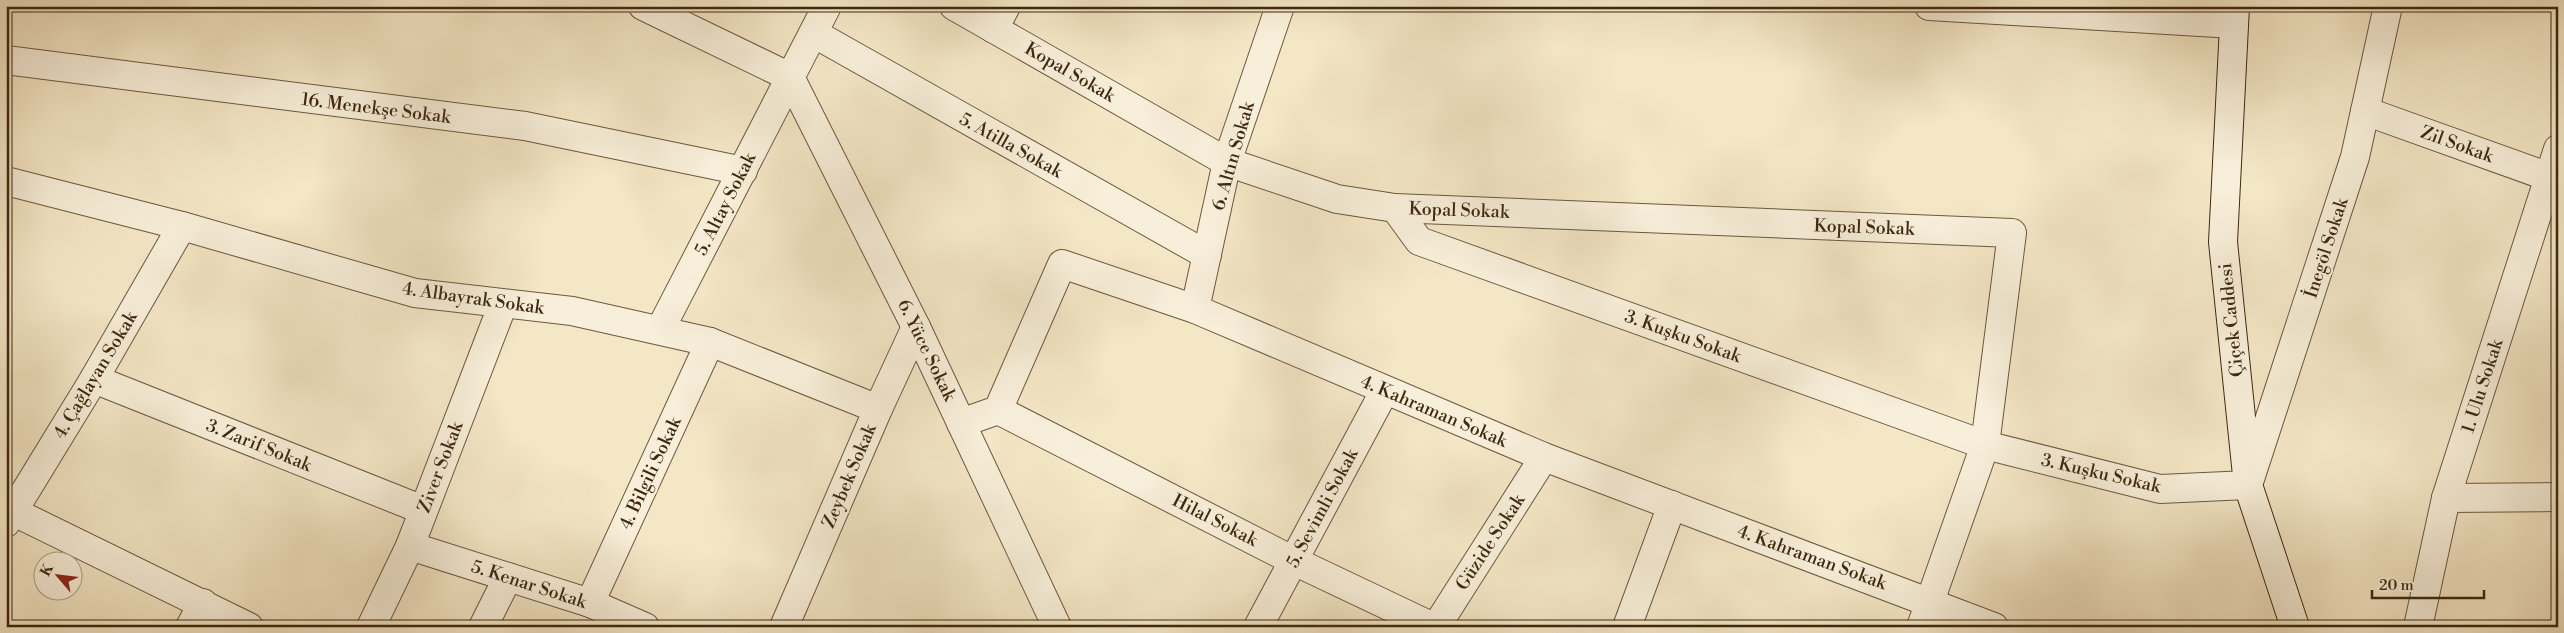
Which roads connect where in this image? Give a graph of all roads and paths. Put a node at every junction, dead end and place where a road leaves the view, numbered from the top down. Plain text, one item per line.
1 (643, 6) edge
2 (828, 6) edge
3 (954, 6) edge
4 (1280, 6) edge
5 (1928, 6) edge
6 (2388, 6) edge
7 (2234, 15) edge
8 (1000, 18) edge
9 (815, 34) junction
10 (6, 60) edge
11 (790, 77) junction
12 (2365, 111) junction
13 (2558, 149) edge
14 (1227, 162) junction
15 (743, 171) junction
16 (2548, 177) junction
17 (6, 181) edge
18 (1396, 208) junction
19 (182, 226) junction
20 (1207, 256) junction
21 (503, 304) junction
22 (1196, 309) junction
23 (916, 327) junction
24 (660, 330) junction
25 (710, 342) junction
26 (94, 379) junction
27 (1385, 390) junction
28 (878, 409) junction
29 (998, 410) junction
30 (961, 423) junction
31 (1985, 445) junction
32 (1544, 457) junction
33 (2248, 485) junction
34 (2558, 497) edge
35 (2446, 498) junction
36 (1672, 505) junction
37 (423, 510) junction
38 (9, 514) edge
39 (410, 546) junction
40 (1294, 560) junction
41 (508, 577) junction
42 (1931, 602) junction
43 (202, 603) junction
44 (590, 603) junction
45 (640, 626) edge
46 (190, 627) edge
47 (249, 627) edge
48 (371, 627) edge
49 (483, 627) edge
50 (784, 627) edge
51 (1057, 627) edge
52 (1258, 627) edge
53 (1435, 627) edge
54 (1628, 627) edge
55 (1921, 627) edge
56 (1994, 627) edge
57 (2295, 627) edge
58 (2418, 627) edge

1 - 11 street
2 - 9 street, 5. Altay Sokak
3 - 8 street, Kopal Sokak
4 - 14 street, 6. Altın Sokak
5 - 7 street
6 - 12 street, İnegöl Sokak
7 - 33 street, Çiçek Caddesi
8 - 14 street, Kopal Sokak
9 - 11 street, 5. Altay Sokak
9 - 20 street, 5. Atilla Sokak
10 - 15 street, 16. Menekşe Sokak
11 - 15 street, 5. Altay Sokak
11 - 23 street, 6. Yüce Sokak
12 - 16 street, Zil Sokak
12 - 33 street, İnegöl Sokak
13 - 16 street, 1. Ulu Sokak
14 - 18 street, Kopal Sokak
14 - 20 street, 6. Altın Sokak
15 - 24 street, 5. Altay Sokak
16 - 35 street, 1. Ulu Sokak
17 - 19 street, 4. Albayrak Sokak
18 - 31 street, 3. Kuşku Sokak
18 - 31 street, Kopal Sokak
19 - 21 street, 4. Albayrak Sokak
19 - 26 street, 4. Çağlayan Sokak
20 - 22 street, 6. Altın Sokak
21 - 24 street, 4. Albayrak Sokak
21 - 37 street, Ziver Sokak
22 - 27 street, 4. Kahraman Sokak
22 - 29 street, 4. Kahraman Sokak
23 - 28 street, Zeybek Sokak
23 - 30 street, 6. Yüce Sokak
24 - 25 street, 4. Albayrak Sokak
25 - 28 street, 4. Albayrak Sokak
25 - 44 street, 4. Bilgili Sokak
26 - 37 street, 3. Zarif Sokak
26 - 38 street, 4. Çağlayan Sokak
27 - 32 street, 4. Kahraman Sokak
27 - 40 street, 5. Sevimli Sokak
28 - 50 street, Zeybek Sokak
29 - 30 street
29 - 40 street, Hilal Sokak
30 - 51 street, 6. Yüce Sokak
31 - 33 street, 3. Kuşku Sokak
31 - 42 street
32 - 36 street, 4. Kahraman Sokak
32 - 53 street, Güzide Sokak
33 - 57 street, Çiçek Caddesi
34 - 35 street
35 - 58 street, 1. Ulu Sokak
36 - 42 street, 4. Kahraman Sokak
36 - 54 street
37 - 39 street, Ziver Sokak
38 - 43 street
39 - 41 street, 5. Kenar Sokak
39 - 48 street, Ziver Sokak
40 - 52 street, 5. Sevimli Sokak
40 - 53 street, Hilal Sokak
41 - 44 street, 5. Kenar Sokak
41 - 49 street
42 - 55 street
42 - 56 street, 4. Kahraman Sokak
43 - 46 street
43 - 47 street
44 - 45 street, 5. Kenar Sokak

